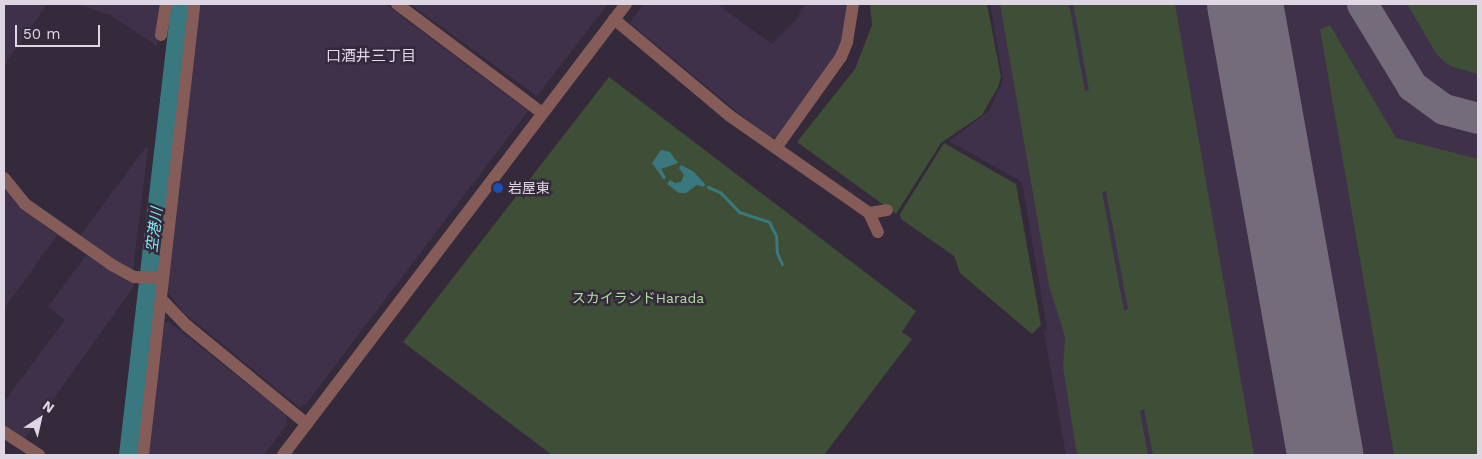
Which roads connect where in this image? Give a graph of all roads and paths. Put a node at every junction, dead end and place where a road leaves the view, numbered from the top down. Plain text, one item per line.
1 (166, 4) edge
2 (194, 4) edge
3 (397, 4) edge
4 (626, 4) edge
5 (853, 4) edge
6 (614, 20) junction
7 (161, 35) dead end
8 (542, 113) junction
9 (776, 148) junction
10 (4, 178) edge
11 (887, 210) dead end
12 (869, 214) junction
13 (878, 232) dead end
14 (160, 278) junction
15 (161, 299) junction
16 (307, 424) junction
17 (4, 432) edge
18 (39, 455) edge
19 (143, 455) edge
20 (283, 455) edge

1 - 7 street
2 - 14 street
3 - 8 street
4 - 6 street
5 - 9 street
6 - 8 street
6 - 9 street
8 - 16 street
9 - 12 street
10 - 14 street
11 - 12 street
12 - 13 street
14 - 15 street
15 - 16 street
15 - 19 street
16 - 20 street
17 - 18 street

